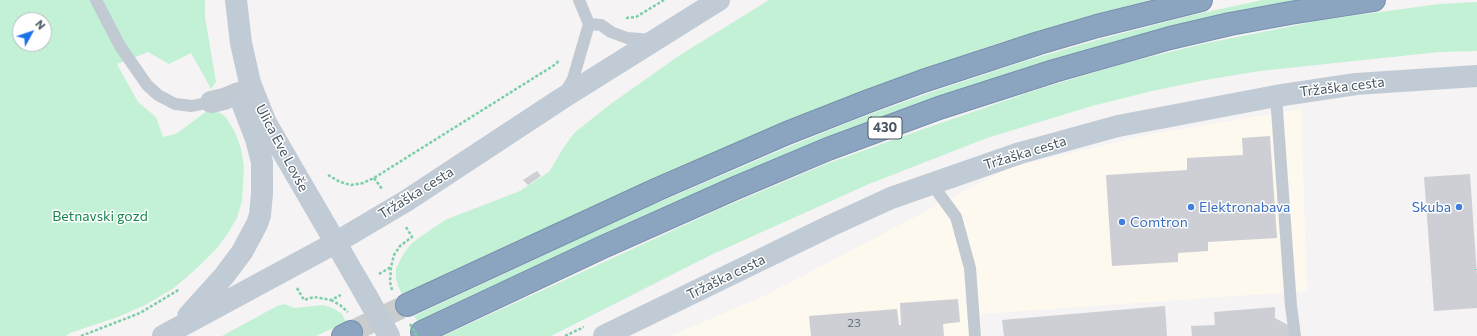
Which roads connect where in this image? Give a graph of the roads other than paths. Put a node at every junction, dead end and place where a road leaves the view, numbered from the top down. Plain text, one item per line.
1 (96, 0) edge
2 (236, 0) edge
3 (579, 0) edge
4 (719, 0) edge
5 (1201, 0) edge
6 (1374, 0) edge
7 (589, 24) junction
8 (653, 40) junction
9 (241, 43) junction
10 (1477, 76) edge
11 (239, 93) junction
12 (1276, 96) junction
13 (561, 99) junction
14 (211, 102) joint
15 (932, 184) junction
16 (335, 243) junction
17 (400, 299) tunnel mouth
18 (171, 332) edge
19 (422, 332) dead end
20 (389, 336) edge
21 (604, 336) edge
22 (974, 336) edge
23 (1295, 336) edge

1 - 14 lane
2 - 9 street, Ulica Eve Lovše
3 - 7 lane
4 - 8 street, Tržaška cesta
5 - 17 highway, 430
6 - 19 highway, 430
7 - 8 lane
7 - 13 lane
8 - 13 street, Tržaška cesta
9 - 11 street
9 - 16 street, Ulica Eve Lovše
10 - 12 street, Tržaška cesta
11 - 14 street
11 - 18 street
12 - 15 street, Tržaška cesta
12 - 23 lane
13 - 16 street, Tržaška cesta
15 - 21 street, Tržaška cesta
15 - 22 lane
16 - 18 street, Tržaška cesta
16 - 20 street, bridge

